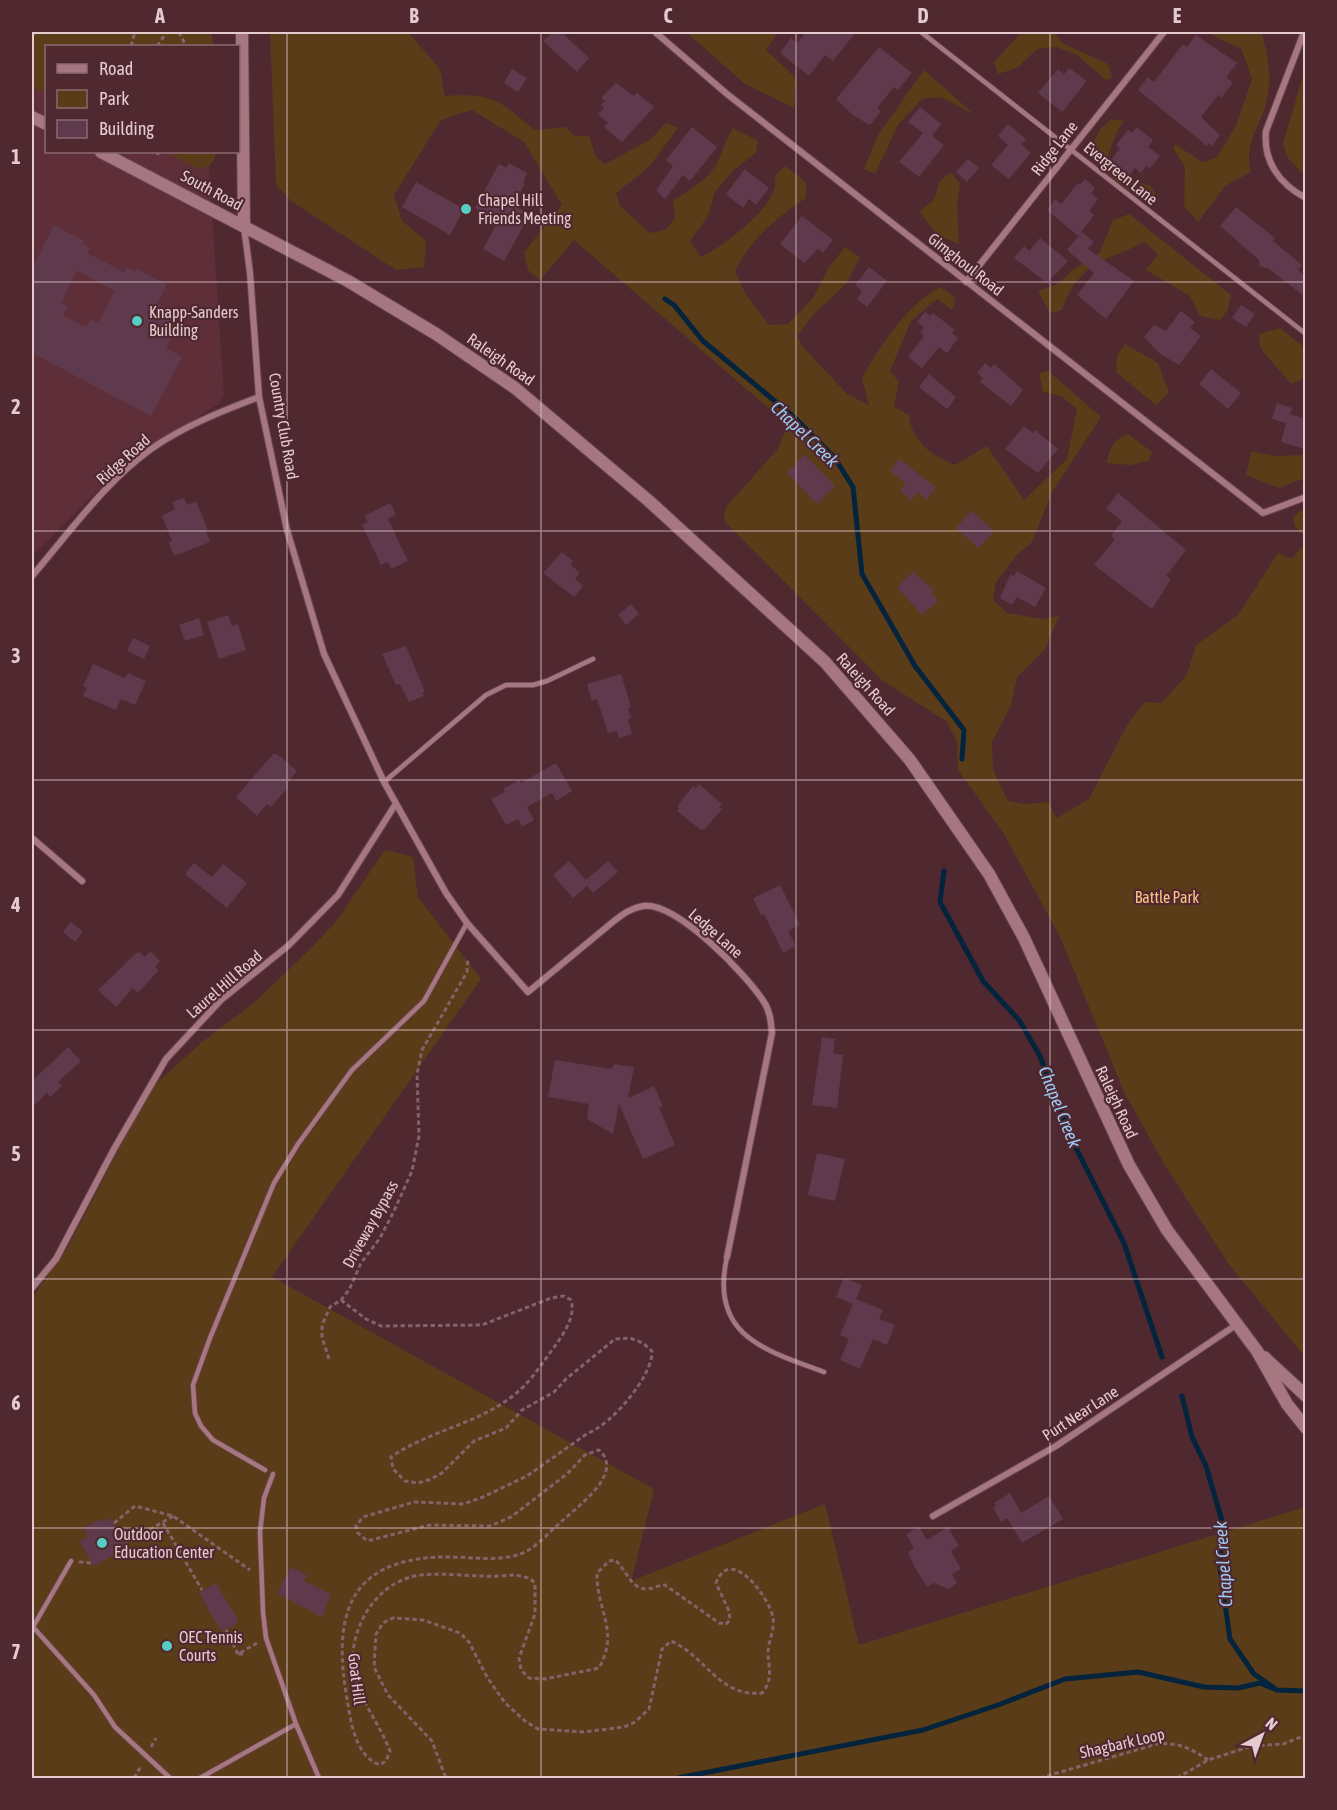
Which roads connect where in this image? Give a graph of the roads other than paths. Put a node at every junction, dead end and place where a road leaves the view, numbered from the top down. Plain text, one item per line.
1 (242, 32) edge
2 (655, 32) edge
3 (921, 32) edge
4 (1164, 32) edge
5 (1304, 32) edge
6 (1071, 148) junction
7 (103, 153) edge
8 (1305, 198) edge
9 (244, 226) junction
10 (966, 282) junction
11 (1305, 334) edge
12 (259, 397) junction
13 (1305, 497) edge
14 (32, 576) edge
15 (593, 659) dead end
16 (384, 782) junction
17 (395, 805) junction
18 (32, 838) edge
19 (82, 881) dead end
20 (467, 923) junction
21 (728, 1257) joint
22 (32, 1288) edge
23 (1236, 1325) junction
24 (1257, 1351) junction
25 (824, 1372) dead end
26 (1305, 1396) edge
27 (1305, 1428) edge
28 (265, 1470) dead end
29 (273, 1474) dead end
30 (933, 1516) dead end
31 (71, 1561) dead end
32 (296, 1724) junction
33 (170, 1779) edge
34 (200, 1779) edge
35 (320, 1779) edge

1 - 9 main road, Country Club Road
2 - 10 street, Gimghoul Road
3 - 6 lane, Evergreen Lane
4 - 6 street, Ridge Lane
5 - 8 street
6 - 10 street, Ridge Lane
6 - 11 lane, Evergreen Lane
7 - 9 main road, South Road
9 - 12 street, Country Club Road
9 - 23 main road, Raleigh Road
10 - 13 street, Gimghoul Road
12 - 14 street, Ridge Road
12 - 16 street, Country Club Road
15 - 16 lane
16 - 17 street, Country Club Road
17 - 20 street, Ledge Lane
17 - 22 street, Laurel Hill Road
18 - 19 street
20 - 21 street, Ledge Lane
20 - 28 lane
21 - 25 lane
23 - 24 main road, Raleigh Road
23 - 30 street, Purt Near Lane
24 - 26 main road, Raleigh Road
24 - 27 main road, Raleigh Road
29 - 32 lane
31 - 33 lane
32 - 34 lane
32 - 35 lane

